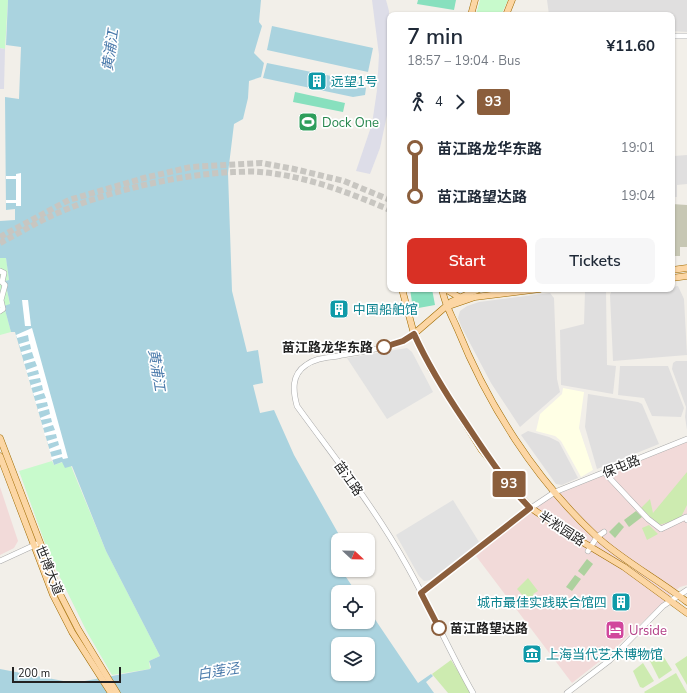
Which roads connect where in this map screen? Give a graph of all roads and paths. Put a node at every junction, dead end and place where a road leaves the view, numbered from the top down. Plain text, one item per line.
1 (475, 0) edge
2 (512, 0) edge
3 (472, 12) edge
4 (507, 12) edge
5 (675, 36) edge
6 (687, 36) edge
7 (687, 268) edge
8 (675, 270) edge
9 (0, 271) edge
10 (687, 276) edge
11 (675, 278) edge
12 (403, 292) edge
13 (443, 292) edge
14 (450, 292) edge
15 (473, 292) edge
16 (516, 292) edge
17 (459, 297) junction
18 (446, 307) junction
19 (0, 311) edge
20 (414, 334) junction
21 (0, 438) edge
22 (687, 439) edge
23 (0, 456) edge
24 (604, 472) junction
25 (555, 492) junction
26 (530, 508) junction
27 (687, 520) edge
28 (604, 532) dead end
29 (597, 537) junction
30 (37, 544) junction
31 (590, 549) junction
32 (0, 561) edge
33 (687, 590) edge
34 (421, 593) junction
35 (679, 595) junction
36 (672, 600) junction
37 (687, 602) edge
38 (687, 613) edge
39 (75, 630) junction
40 (111, 693) edge
41 (117, 693) edge
42 (473, 693) edge
43 (567, 693) edge

1 - 3 main road
2 - 4 main road
5 - 6 street
7 - 8 main road
9 - 19 street
10 - 11 main road
12 - 20 main road, 半淞园路
13 - 18 main road, 半淞园路
14 - 17 main road
15 - 17 main road
16 - 18 main road
17 - 18 main road
18 - 20 main road
18 - 25 main road, 半淞园路
20 - 26 main road, 半淞园路
20 - 34 street, 苗江路
21 - 30 main road, 世博大道
22 - 24 street, 保屯路
23 - 30 main road, 世博大道
24 - 25 street, 保屯路
24 - 27 street
25 - 26 street, 保屯路
25 - 29 main road, 半淞园路
26 - 31 main road, 半淞园路
26 - 34 street, 保屯路
28 - 29 street
29 - 31 street
29 - 35 main road, 半淞园路
30 - 32 street
30 - 39 main road, 世博大道
31 - 36 main road, 半淞园路
33 - 35 street
34 - 42 street, 苗江路
35 - 36 street
35 - 37 main road, 半淞园路
36 - 38 main road, 半淞园路
36 - 43 street
39 - 40 main road, 世博大道
39 - 41 main road, 世博大道

